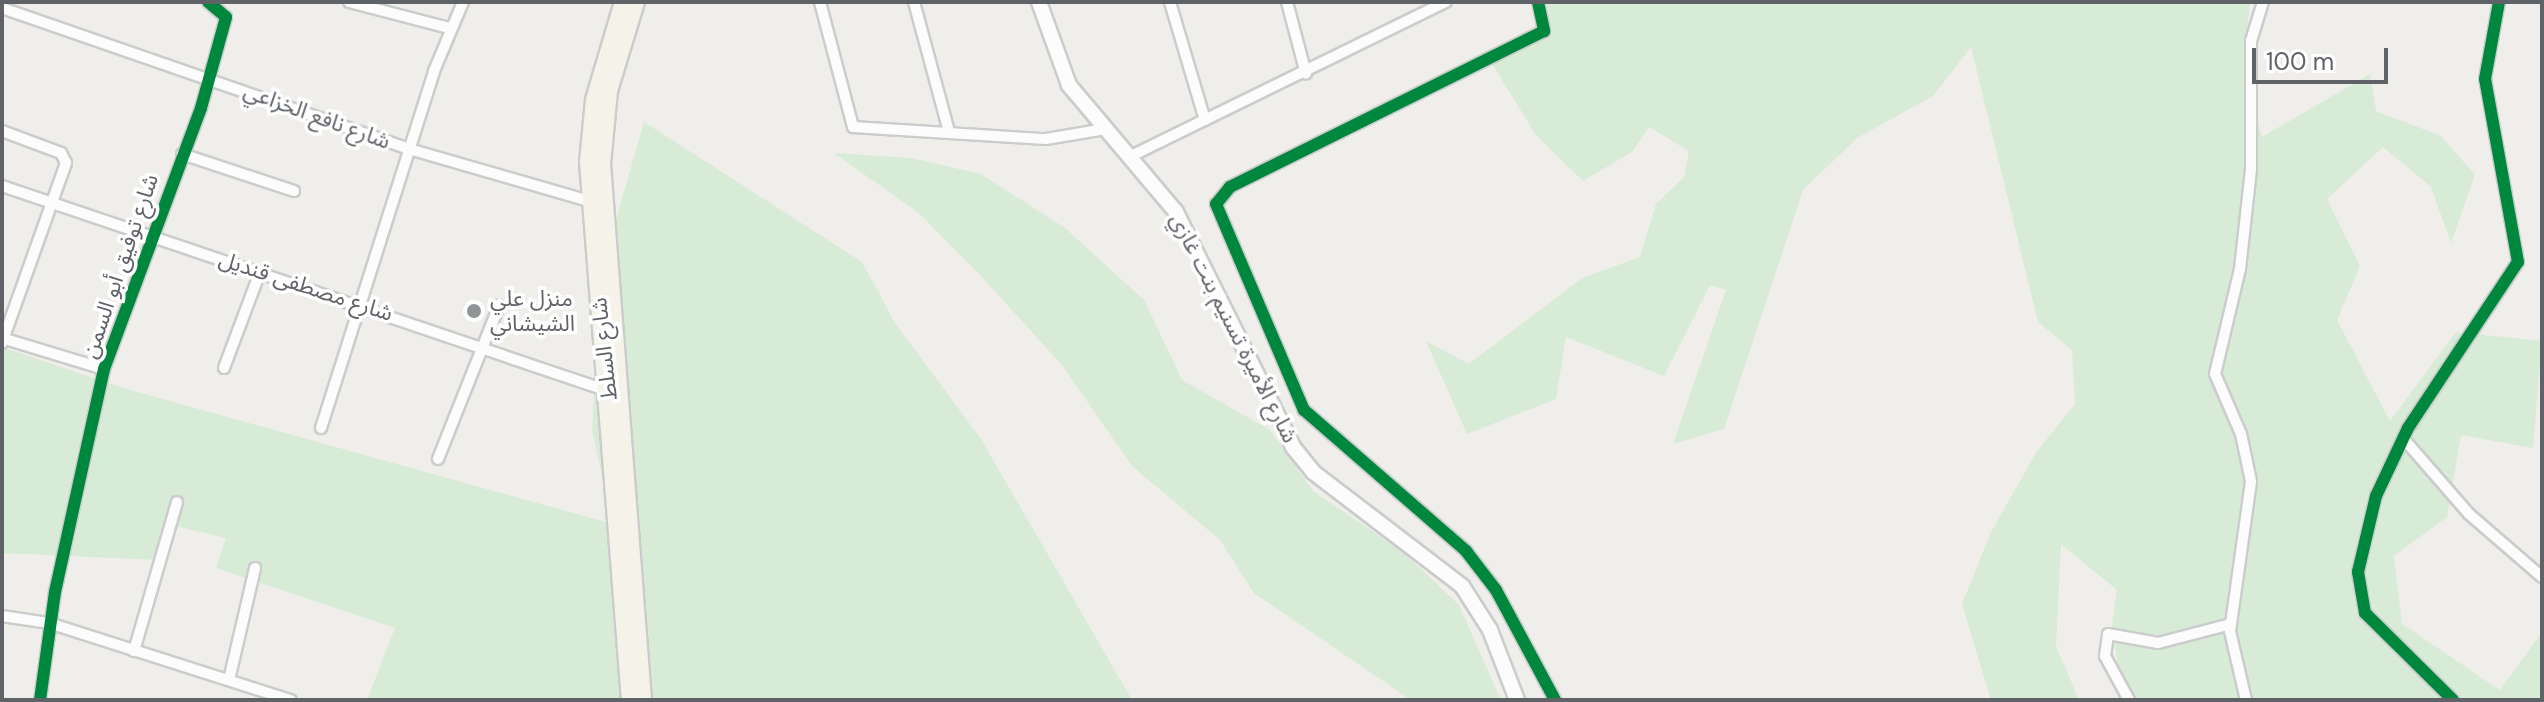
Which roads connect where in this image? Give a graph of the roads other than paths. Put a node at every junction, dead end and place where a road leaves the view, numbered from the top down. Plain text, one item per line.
1 (208, 2) edge
2 (349, 2) edge
3 (463, 2) edge
4 (623, 2) edge
5 (636, 2) edge
6 (820, 2) edge
7 (914, 2) edge
8 (1039, 2) edge
9 (1170, 2) edge
10 (1287, 2) edge
11 (1446, 2) edge
12 (1538, 2) edge
13 (2263, 2) edge
14 (2499, 2) edge
15 (2, 8) edge
16 (449, 28) junction
17 (1306, 74) junction
18 (211, 78) junction
19 (1205, 120) junction
20 (948, 128) junction
21 (1105, 129) junction
22 (2, 131) edge
23 (409, 149) junction
24 (182, 154) junction
25 (1129, 157) junction
26 (2, 186) edge
27 (294, 191) dead end
28 (51, 201) junction
29 (589, 201) junction
30 (151, 233) junction
31 (260, 272) junction
32 (361, 304) junction
33 (499, 306) dead end
34 (2, 340) edge
35 (484, 343) junction
36 (224, 368) dead end
37 (104, 369) junction
38 (608, 391) junction
39 (321, 428) dead end
40 (2403, 438) junction
41 (438, 459) dead end
42 (177, 502) dead end
43 (255, 568) dead end
44 (2542, 577) edge
45 (2, 616) edge
46 (49, 623) junction
47 (2231, 624) junction
48 (134, 651) junction
49 (229, 680) junction
50 (40, 700) edge
51 (291, 700) edge
52 (630, 700) edge
53 (643, 700) edge
54 (1517, 700) edge
55 (1555, 700) edge
56 (2129, 700) edge
57 (2246, 700) edge
58 (2453, 700) edge

1 - 18 street, شارع توفيق أبو السمن
2 - 16 street
3 - 16 street
4 - 29 main road, شارع السلط
5 - 53 main road, شارع السلط
6 - 20 street
7 - 20 street
8 - 21 main road, شارع الأميرة تسنيم بنت غازي
9 - 19 street
10 - 17 street
11 - 17 street
12 - 55 street
13 - 47 street
14 - 40 street
15 - 18 street, شارع نافع الخزاعي
16 - 23 street
17 - 19 street
18 - 23 street, شارع نافع الخزاعي
18 - 24 street, شارع توفيق أبو السمن
19 - 25 street
20 - 21 street
21 - 25 main road, شارع الأميرة تسنيم بنت غازي
22 - 28 street
23 - 29 street, شارع نافع الخزاعي
23 - 32 street
24 - 27 street
24 - 30 street, شارع توفيق أبو السمن
25 - 54 main road, شارع الأميرة تسنيم بنت غازي
26 - 28 street, شارع مصطفى قنديل
28 - 30 street, شارع مصطفى قنديل
28 - 34 street
29 - 38 main road, شارع السلط
30 - 31 street, شارع مصطفى قنديل
30 - 37 street, شارع توفيق أبو السمن
31 - 32 street, شارع مصطفى قنديل
31 - 36 street
32 - 35 street, شارع مصطفى قنديل
32 - 39 street
33 - 35 street
34 - 37 street
35 - 38 street, شارع مصطفى قنديل
35 - 41 street
37 - 46 street, شارع توفيق أبو السمن
38 - 52 main road, شارع السلط
40 - 44 street
40 - 58 street
42 - 48 street
43 - 49 street
45 - 46 street
46 - 48 street
46 - 50 street, شارع توفيق أبو السمن
47 - 56 street
47 - 57 street
48 - 49 street
49 - 51 street

